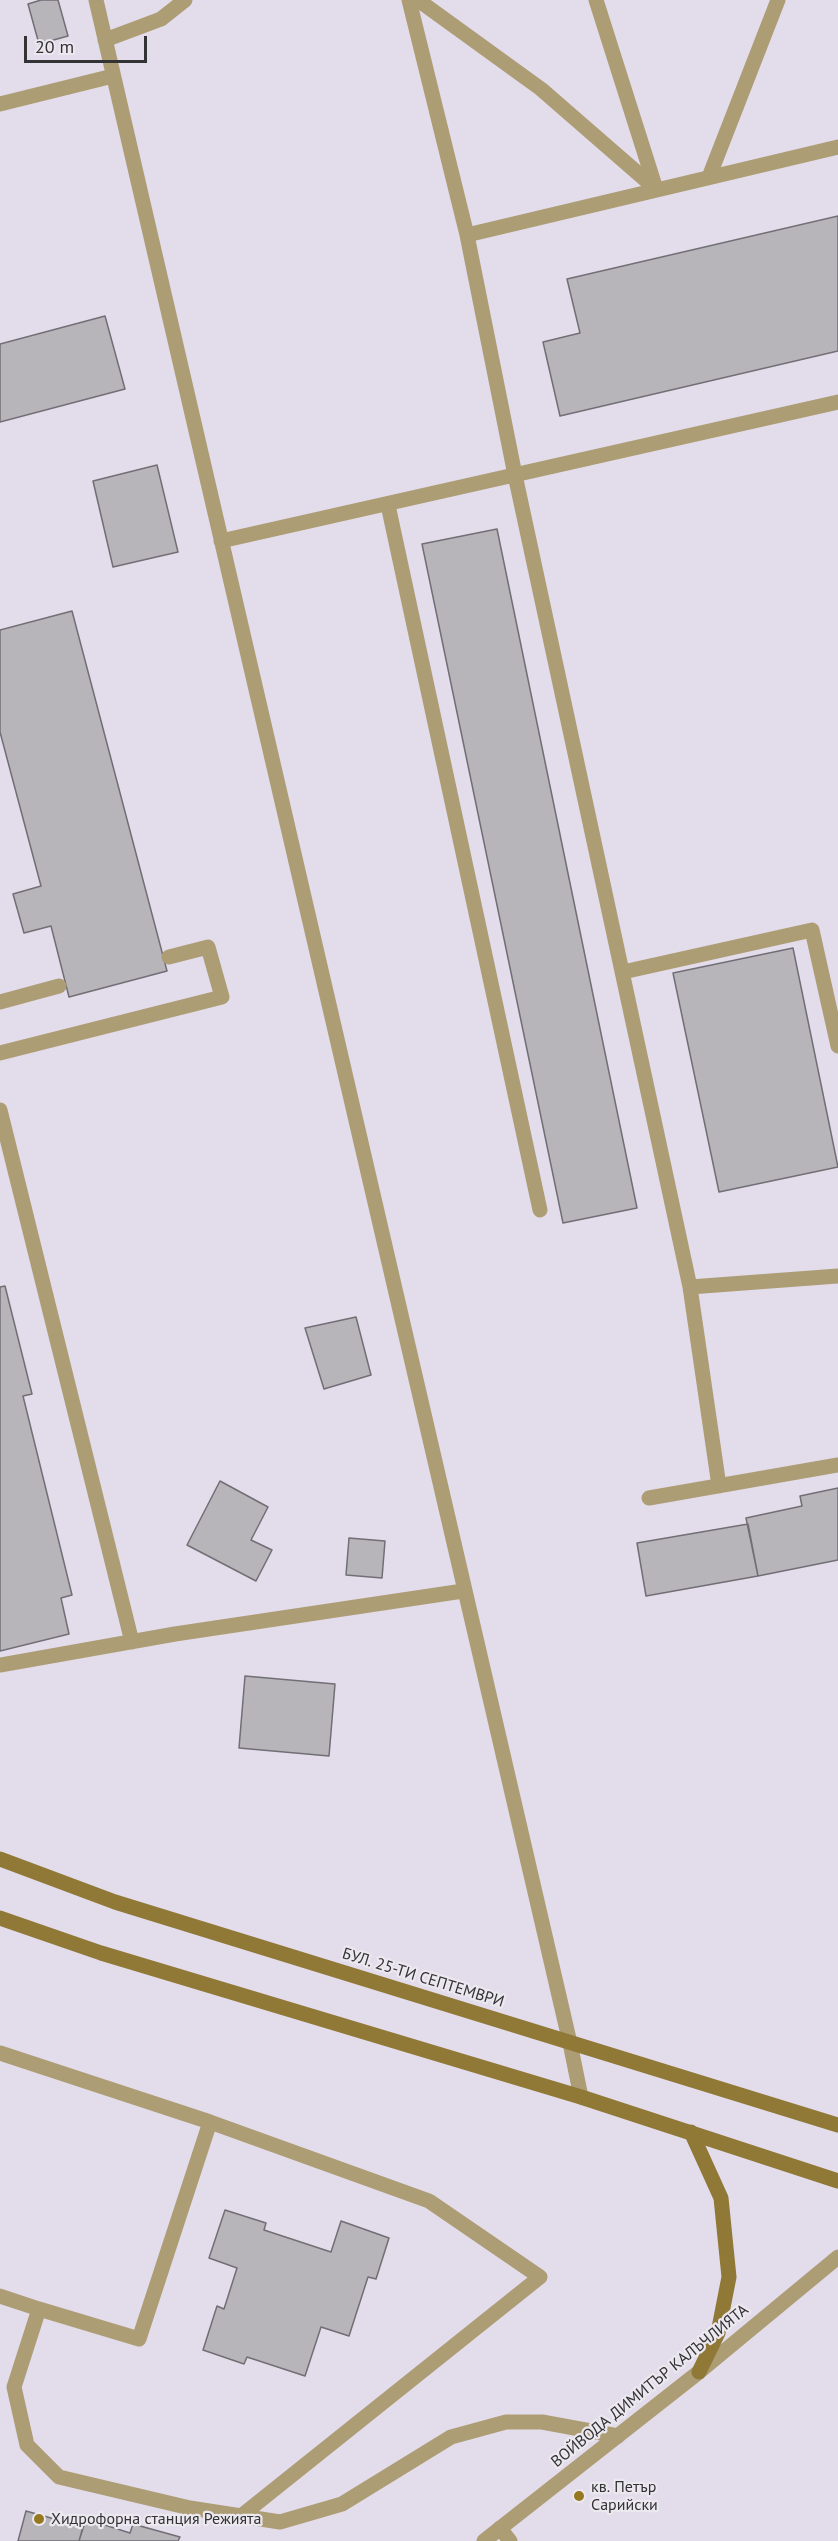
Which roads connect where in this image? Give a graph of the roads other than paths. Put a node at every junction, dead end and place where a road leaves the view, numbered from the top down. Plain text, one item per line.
1 (96, 0) edge
2 (185, 0) edge
3 (409, 0) edge
4 (418, 0) edge
5 (596, 0) edge
6 (778, 0) edge
7 (105, 40) junction
8 (113, 76) junction
9 (0, 104) edge
10 (838, 147) edge
11 (709, 177) junction
12 (656, 189) junction
13 (467, 235) junction
14 (838, 402) edge
15 (515, 475) junction
16 (388, 505) junction
17 (221, 541) junction
18 (169, 957) dead end
19 (623, 972) junction
20 (59, 986) dead end
21 (0, 1002) edge
22 (838, 1046) edge
23 (0, 1053) edge
24 (0, 1110) edge
25 (540, 1210) dead end
26 (838, 1276) edge
27 (690, 1287) junction
28 (838, 1465) edge
29 (719, 1486) junction
30 (649, 1498) dead end
31 (464, 1590) junction
32 (132, 1642) junction
33 (0, 1665) edge
34 (0, 1859) edge
35 (0, 1918) edge
36 (570, 2043) junction
37 (0, 2053) edge
38 (580, 2097) junction
39 (210, 2122) junction
40 (838, 2125) edge
41 (691, 2132) junction
42 (838, 2181) edge
43 (838, 2257) edge
44 (0, 2296) edge
45 (39, 2309) junction
46 (699, 2372) junction
47 (7, 2385) edge
48 (618, 2436) junction
49 (241, 2516) junction
50 (500, 2529) junction
51 (484, 2541) edge
52 (510, 2541) edge

1 - 7 street
2 - 7 street
3 - 13 street
4 - 12 street
5 - 12 street
6 - 11 street
7 - 8 street
8 - 9 street
8 - 17 street
10 - 11 street
11 - 12 street
12 - 13 street
13 - 15 street
14 - 15 street
15 - 16 street
15 - 19 street
16 - 17 street
16 - 25 street
17 - 31 street
18 - 23 street
19 - 22 street
19 - 27 street
20 - 21 street
24 - 32 street
26 - 27 street
27 - 29 street
28 - 29 street
29 - 30 street
31 - 32 street
31 - 36 street
32 - 33 street
34 - 36 main road, БУЛ. 25-ТИ СЕПТЕМВРИ
35 - 38 main road
36 - 38 street
36 - 40 main road, БУЛ. 25-ТИ СЕПТЕМВРИ
37 - 39 street
38 - 41 main road
39 - 45 street
39 - 49 street
41 - 42 main road
41 - 46 main road
43 - 46 street, ВОЙВОДА ДИМИТЪР КАЛЪЧЛИЯТА
44 - 45 street
45 - 47 street
46 - 48 street, ВОЙВОДА ДИМИТЪР КАЛЪЧЛИЯТА
47 - 49 street
48 - 49 street
48 - 50 street, ВОЙВОДА ДИМИТЪР КАЛЪЧЛИЯТА
50 - 51 street, ВОЙВОДА ДИМИТЪР КАЛЪЧЛИЯТА
50 - 52 street

